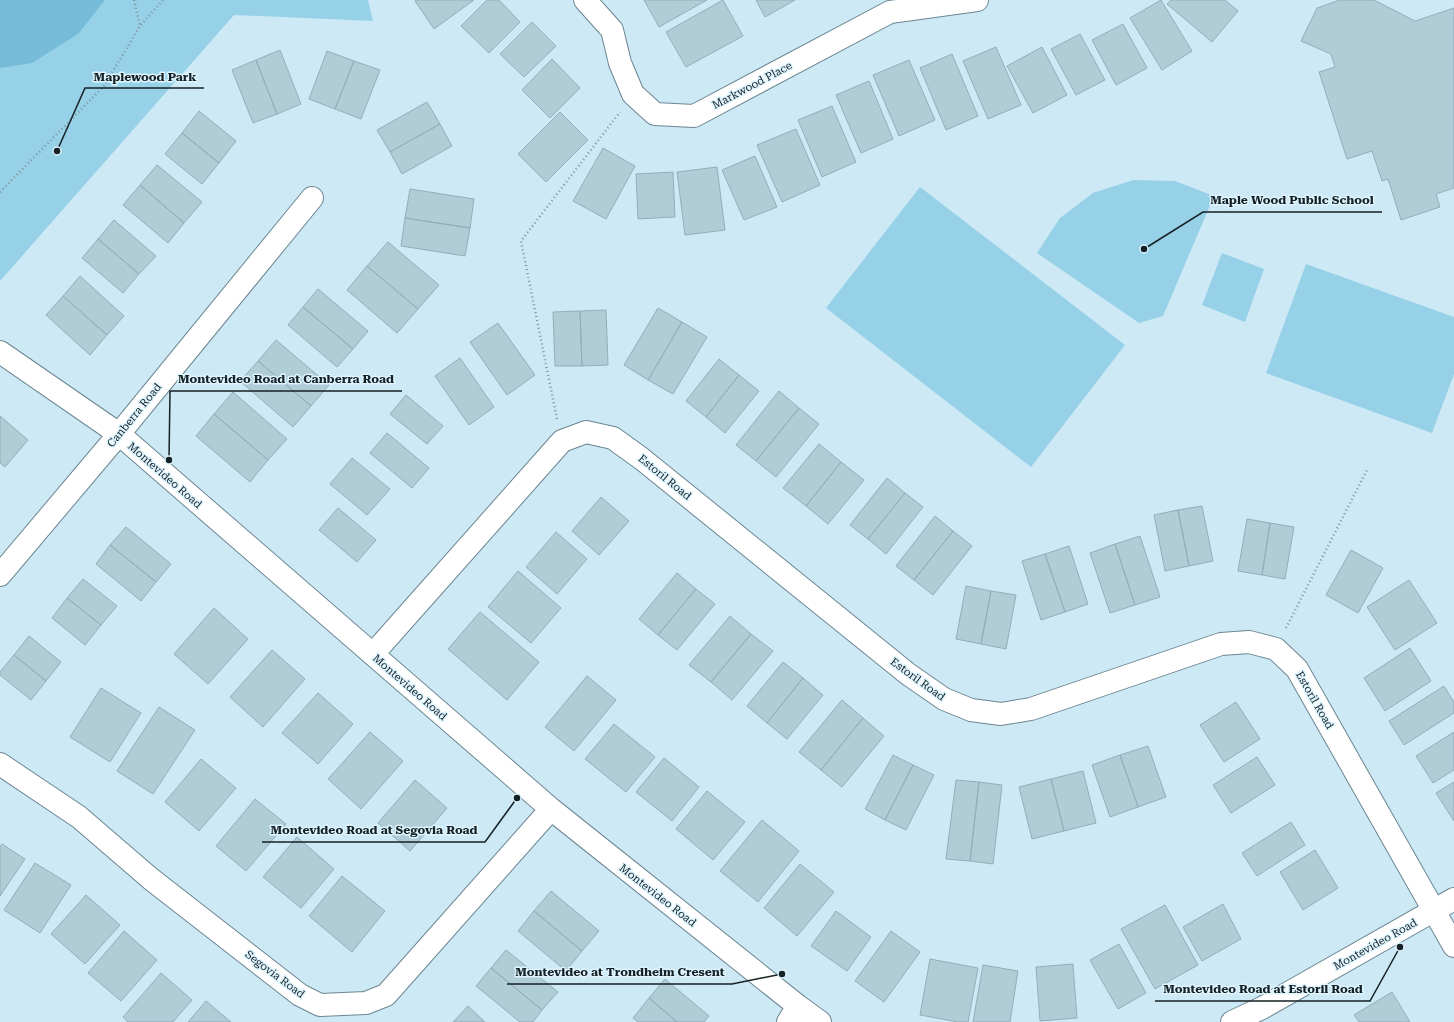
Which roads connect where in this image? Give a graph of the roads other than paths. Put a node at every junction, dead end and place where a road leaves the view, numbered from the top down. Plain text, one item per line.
1 (585, 0) edge
2 (977, 0) edge
3 (887, 6) edge
4 (312, 198) dead end
5 (0, 352) edge
6 (119, 434) junction
7 (0, 576) edge
8 (373, 654) junction
9 (0, 764) edge
10 (551, 809) junction
11 (1454, 899) edge
12 (1435, 911) junction
13 (1454, 946) edge
14 (793, 1014) edge
15 (820, 1022) edge
16 (1232, 1022) edge

1 - 3 street, Markwood Place
2 - 3 street, Markwood Place
4 - 6 street, Canberra Road
5 - 6 street, Montevideo Road
6 - 7 street, Canberra Road
6 - 8 street, Montevideo Road
8 - 10 street, Montevideo Road
8 - 12 street, Estoril Road
9 - 10 street, Segovia Road
10 - 14 street, Montevideo Road
11 - 12 street, Montevideo Road
12 - 13 street, Estoril Road
12 - 16 street, Montevideo Road
14 - 15 street, Montevideo Road

